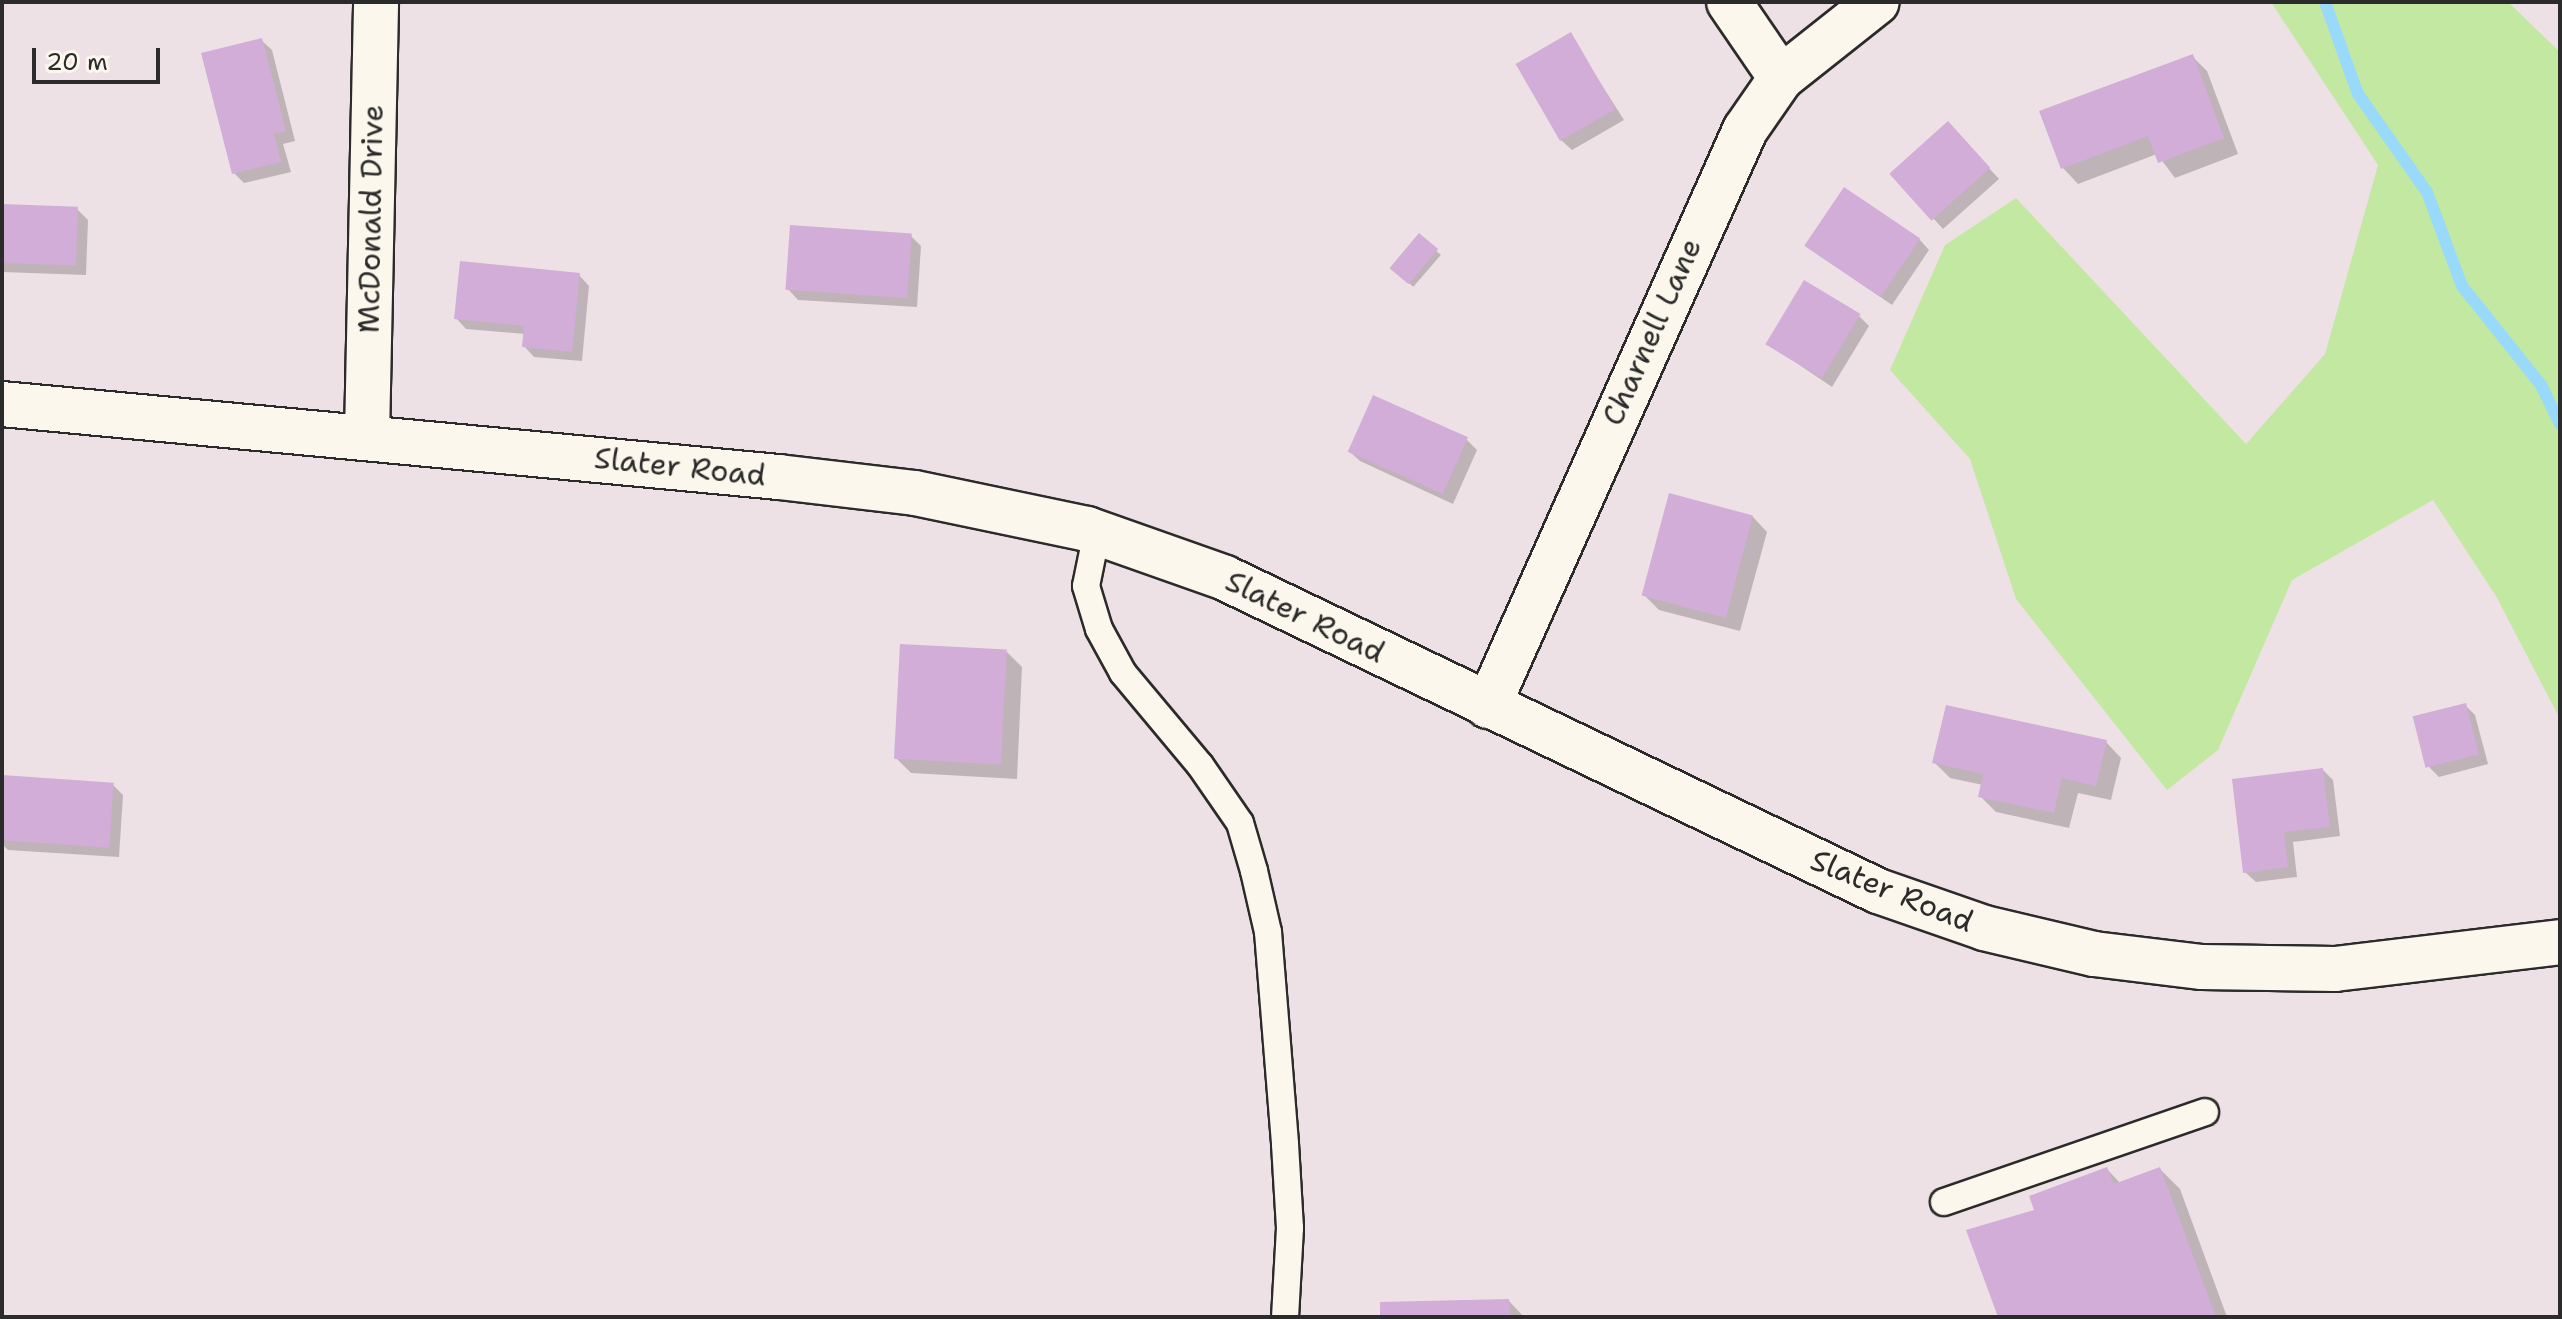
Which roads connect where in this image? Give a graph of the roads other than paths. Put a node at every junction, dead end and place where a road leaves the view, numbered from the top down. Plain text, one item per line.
1 (376, 2) edge
2 (1729, 2) edge
3 (1877, 2) edge
4 (1781, 78) junction
5 (2, 404) edge
6 (367, 436) junction
7 (1097, 532) junction
8 (1488, 706) junction
9 (2560, 942) edge
10 (2205, 1112) dead end
11 (1944, 1202) dead end
12 (1285, 1317) edge

1 - 6 street, McDonald Drive
2 - 4 street
3 - 4 street, Charnell Lane
4 - 8 street, Charnell Lane
5 - 6 street, Slater Road
6 - 7 street, Slater Road
7 - 8 street, Slater Road
7 - 12 lane
8 - 9 street, Slater Road
10 - 11 lane

